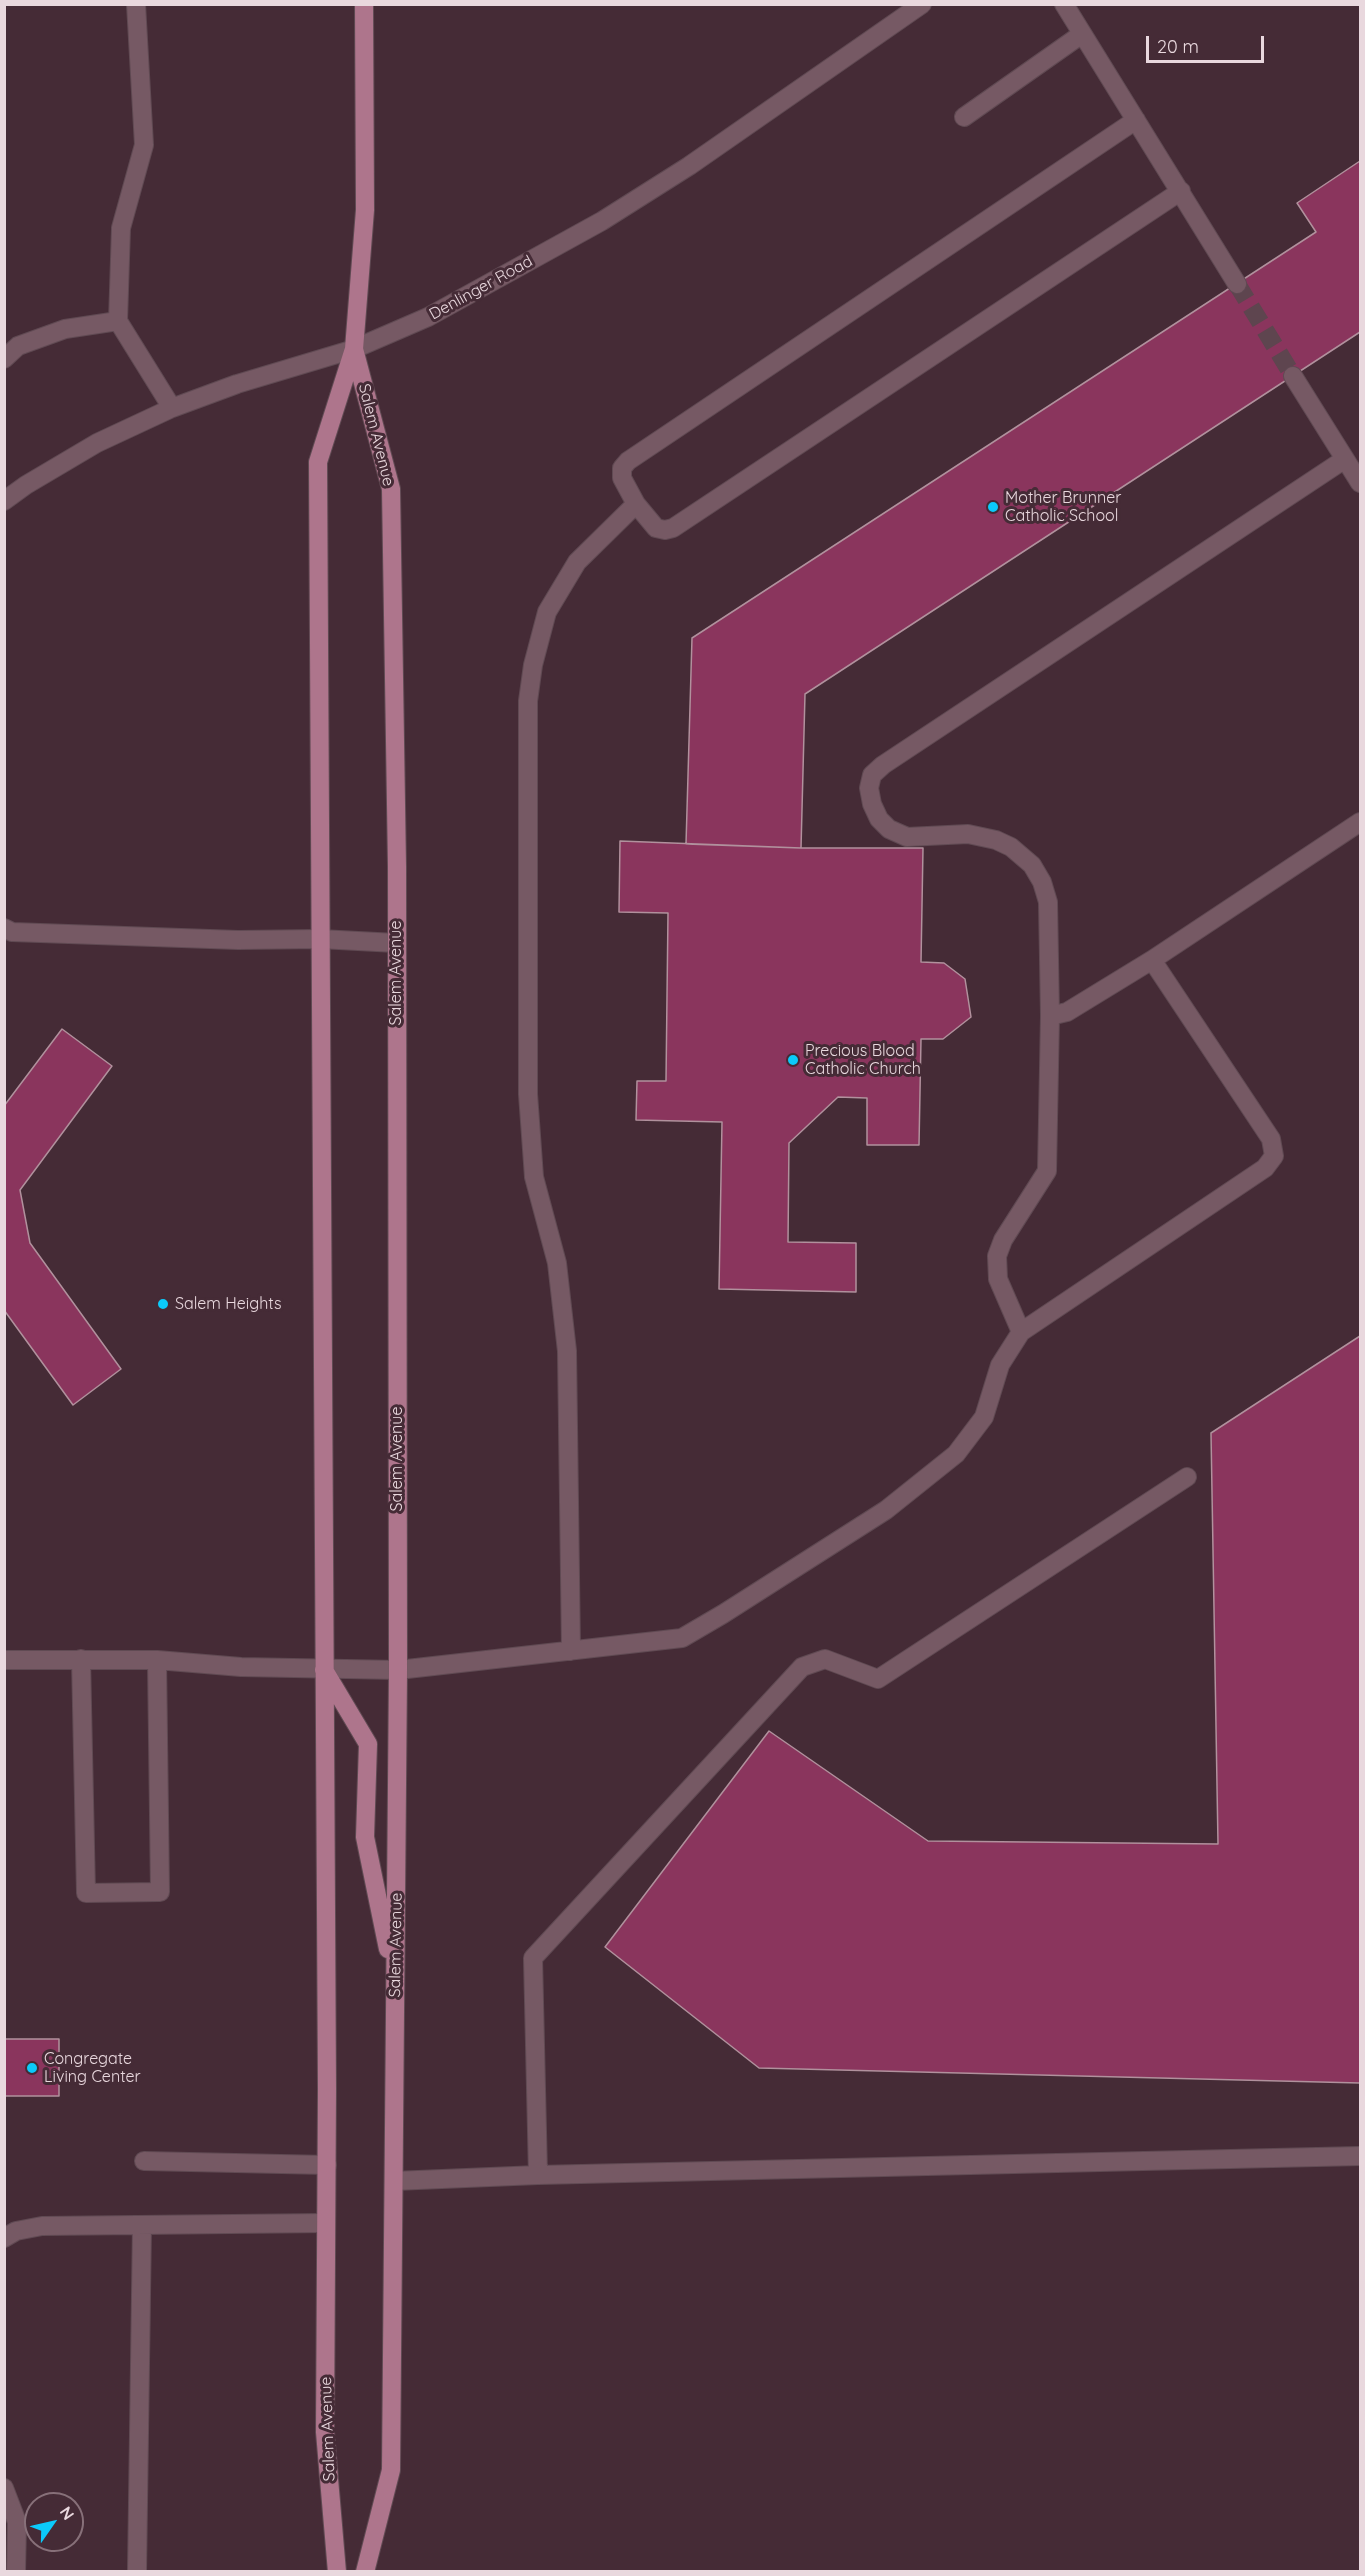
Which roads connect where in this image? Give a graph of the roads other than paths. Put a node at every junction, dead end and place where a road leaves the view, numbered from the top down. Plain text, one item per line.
1 (136, 4) edge
2 (364, 4) edge
3 (922, 4) edge
4 (1064, 4) edge
5 (1082, 34) junction
6 (964, 117) dead end
7 (1136, 120) junction
8 (1181, 191) junction
9 (1237, 284) tunnel mouth
10 (118, 321) junction
11 (354, 349) junction
12 (4, 359) edge
13 (1293, 376) tunnel mouth
14 (172, 408) junction
15 (1345, 459) junction
16 (1360, 483) edge
17 (4, 501) edge
18 (636, 504) junction
19 (1360, 822) edge
20 (4, 928) edge
21 (320, 939) junction
22 (396, 943) junction
23 (1152, 960) junction
24 (1050, 1016) junction
25 (1021, 1332) junction
26 (1187, 1477) dead end
27 (571, 1651) junction
28 (81, 1659) junction
29 (4, 1660) edge
30 (156, 1660) junction
31 (324, 1669) junction
32 (398, 1670) junction
33 (395, 1986) junction
34 (1360, 2156) edge
35 (144, 2161) dead end
36 (327, 2165) junction
37 (538, 2175) junction
38 (394, 2181) junction
39 (326, 2223) junction
40 (142, 2225) junction
41 (4, 2238) edge
42 (4, 2488) edge
43 (16, 2571) edge
44 (137, 2571) edge
45 (337, 2571) edge
46 (365, 2571) edge

1 - 10 street
2 - 11 main road, Salem Avenue
3 - 11 street, Denlinger Road
4 - 5 street
5 - 6 street
5 - 7 street
7 - 8 street
7 - 18 street
8 - 9 street
8 - 18 street
10 - 12 street
10 - 14 street
11 - 14 street, Denlinger Road
11 - 21 main road, Salem Avenue
11 - 22 main road, Salem Avenue
13 - 15 street
14 - 17 street, Denlinger Road
15 - 16 street
15 - 24 street
18 - 27 street
19 - 23 street
20 - 21 street
21 - 22 street
21 - 31 main road, Salem Avenue
22 - 32 main road, Salem Avenue
23 - 24 street
23 - 25 street
24 - 25 street
25 - 27 street
26 - 37 street
27 - 32 street
28 - 29 street
28 - 30 street
28 - 30 street
30 - 31 street
31 - 32 street
31 - 33 main road
31 - 36 main road, Salem Avenue
32 - 33 main road, Salem Avenue
33 - 38 main road, Salem Avenue
34 - 37 street
35 - 36 street
36 - 39 main road, Salem Avenue
37 - 38 street
38 - 46 main road, Salem Avenue
39 - 40 street
39 - 45 main road, Salem Avenue
40 - 41 street
40 - 44 street
42 - 43 street

